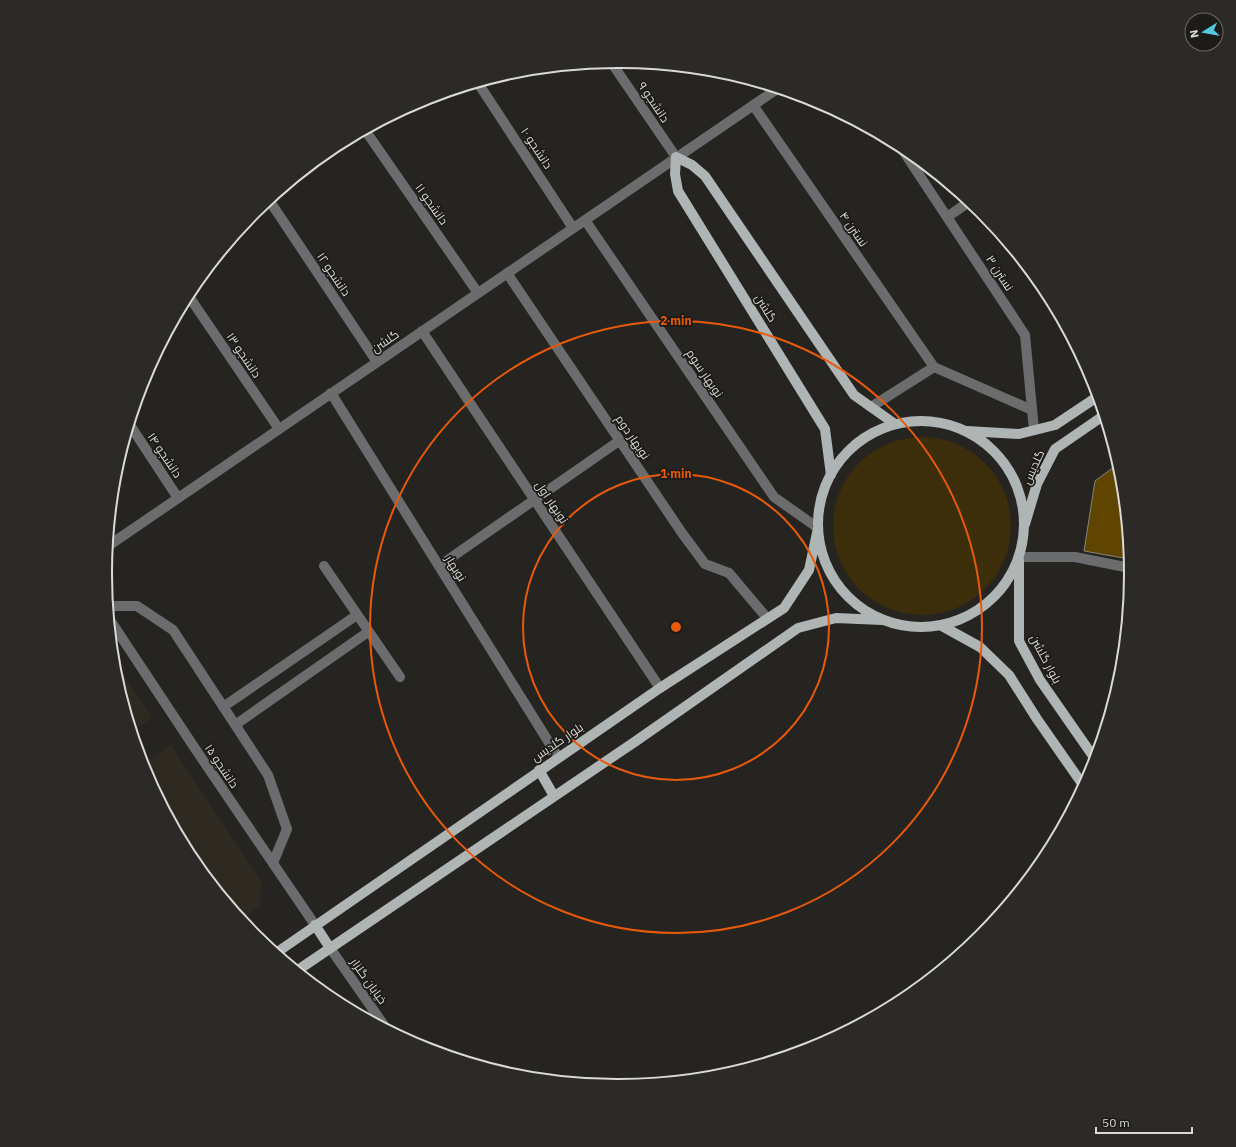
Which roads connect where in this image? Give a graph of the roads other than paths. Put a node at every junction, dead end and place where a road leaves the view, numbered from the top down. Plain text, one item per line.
1 (615, 68) edge
2 (481, 87) edge
3 (772, 92) edge
4 (753, 105) junction
5 (368, 134) edge
6 (676, 157) junction
7 (910, 160) edge
8 (272, 205) edge
9 (964, 205) edge
10 (947, 217) junction
11 (585, 220) junction
12 (573, 228) junction
13 (507, 273) junction
14 (478, 293) junction
15 (192, 302) edge
16 (422, 331) junction
17 (377, 362) junction
18 (934, 367) junction
19 (332, 393) junction
20 (1093, 400) edge
21 (871, 407) junction
22 (1032, 410) junction
23 (1099, 419) edge
24 (895, 424) junction
25 (279, 429) junction
26 (134, 430) edge
27 (1034, 430) junction
28 (967, 432) junction
29 (619, 441) junction
30 (831, 474) junction
31 (178, 498) junction
32 (535, 499) junction
33 (818, 528) junction
34 (1024, 528) junction
35 (114, 542) edge
36 (1019, 557) junction
37 (324, 566) dead end
38 (439, 566) junction
39 (1124, 567) edge
40 (114, 606) edge
41 (357, 615) junction
42 (767, 618) junction
43 (882, 620) junction
44 (942, 626) junction
45 (116, 629) edge
46 (368, 632) junction
47 (400, 677) dead end
48 (660, 688) junction
49 (223, 707) junction
50 (235, 725) junction
51 (1091, 753) edge
52 (558, 757) junction
53 (539, 770) junction
54 (1079, 780) edge
55 (554, 796) junction
56 (273, 863) junction
57 (315, 925) junction
58 (330, 948) junction
59 (281, 950) edge
60 (301, 968) edge
61 (380, 1019) edge

1 - 6 street, دانشجو ۹
2 - 12 street, دانشجو ۱۰
3 - 4 street, گلشن
4 - 6 street, گلشن
4 - 18 street, نسترن ۴
5 - 14 street, دانشجو ۱۱
6 - 11 street, گلشن
6 - 21 main road, گلشن
6 - 30 main road, گلشن
7 - 10 street, نسترن ۳
8 - 17 street, دانشجو ۱۲
9 - 10 street
10 - 22 street, نسترن ۳
11 - 12 street, گلشن
11 - 33 street, نوبهار سوم
12 - 13 street, گلشن
13 - 14 street, گلشن
13 - 29 street, نوبهار دوم
14 - 16 street, گلشن
15 - 25 street, دانشجو ۱۳
16 - 17 street, گلشن
16 - 32 street, نوبهار اول
17 - 19 street, گلشن
18 - 21 street
18 - 22 street
19 - 25 street, گلشن
19 - 38 street, نوبهار
20 - 27 main road, گلدیس
21 - 24 main road, گلشن
22 - 27 street, نسترن ۳
23 - 34 main road, گلدیس
24 - 28 main road
24 - 30 main road
25 - 31 street, گلشن
26 - 31 street, دانشجو ۱۴
27 - 28 main road, گلدیس
28 - 34 main road
29 - 32 street
29 - 42 street, نوبهار دوم
30 - 33 main road
31 - 35 street, گلشن
32 - 38 street
32 - 48 street, نوبهار اول
33 - 42 main road, بلوار گلدیس
33 - 43 main road
34 - 36 main road
36 - 39 street
36 - 44 main road
36 - 51 main road, بلوار گلشن
37 - 41 street
38 - 52 street, نوبهار
40 - 49 street
41 - 46 street
41 - 49 street
42 - 48 main road, بلوار گلدیس
43 - 44 main road
43 - 55 main road
44 - 54 main road
45 - 56 street, دانشجو ۱۵
46 - 47 street
46 - 50 street
48 - 52 main road, بلوار گلدیس
49 - 50 street
50 - 56 street
52 - 53 main road, بلوار گلدیس
53 - 55 main road
53 - 57 main road, بلوار گلدیس
55 - 58 main road
56 - 57 street, دانشجو ۱۵
57 - 58 main road
57 - 59 main road, بلوار گلدیس
58 - 60 main road
58 - 61 street, خیابان گلزار

